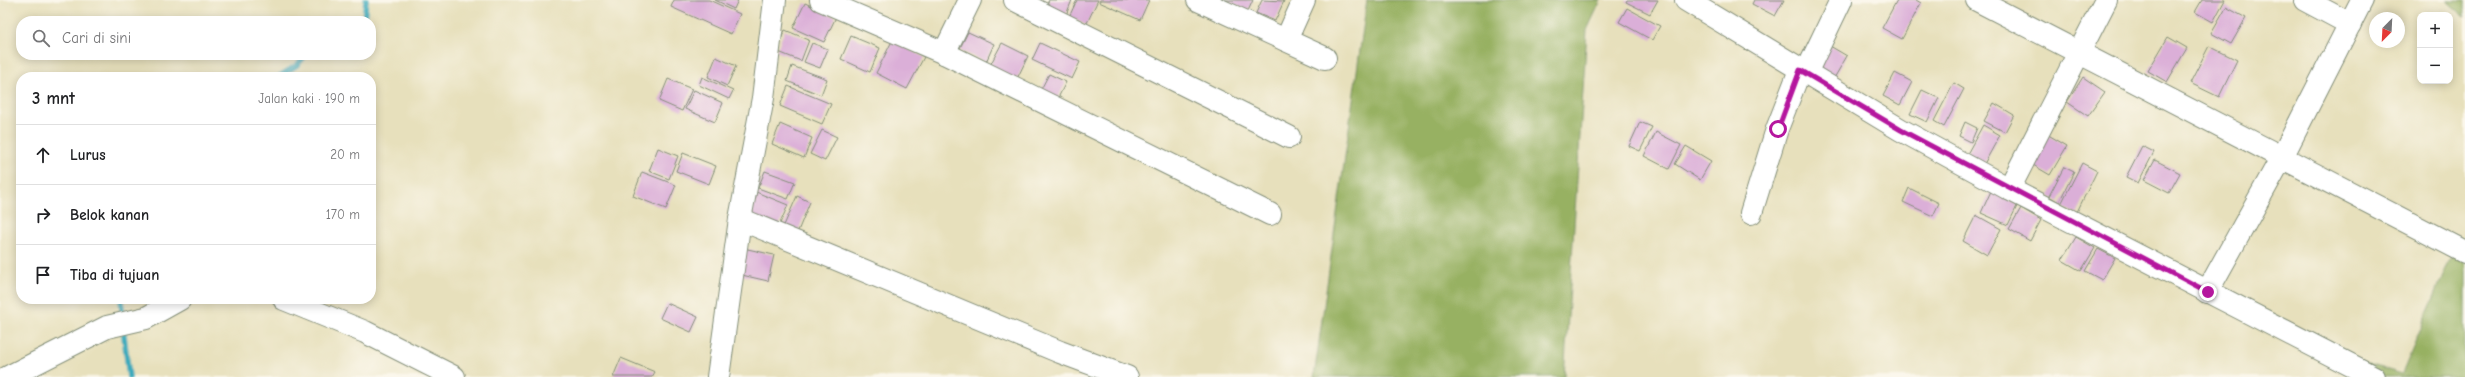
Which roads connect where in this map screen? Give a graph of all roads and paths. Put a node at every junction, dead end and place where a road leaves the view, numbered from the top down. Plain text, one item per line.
1 (775, 0) edge
2 (822, 0) edge
3 (970, 0) edge
4 (1015, 0) edge
5 (1198, 0) edge
6 (1304, 0) edge
7 (1686, 0) edge
8 (1841, 0) edge
9 (1977, 0) edge
10 (2106, 0) edge
11 (2305, 0) edge
12 (2362, 0) edge
13 (2350, 24) junction
14 (1286, 40) junction
15 (944, 53) junction
16 (2078, 54) junction
17 (1325, 58) dead end
18 (1803, 72) junction
19 (1289, 137) dead end
20 (2282, 157) junction
21 (2009, 189) junction
22 (1751, 213) dead end
23 (1270, 214) dead end
24 (740, 219) junction
25 (2465, 252) edge
26 (2208, 292) junction
27 (171, 304) edge
28 (296, 304) edge
29 (8, 377) edge
30 (454, 377) edge
31 (718, 377) edge
32 (1127, 377) edge
33 (2374, 377) edge

1 - 24 street
2 - 15 street
3 - 15 street
4 - 19 street
5 - 14 street
6 - 14 street
7 - 18 street
8 - 18 street
9 - 16 street
10 - 16 street
11 - 13 street
12 - 13 street
13 - 20 street
14 - 17 street
15 - 23 street
16 - 20 street
16 - 21 street
18 - 21 street
18 - 22 street
20 - 25 street
20 - 26 street
21 - 26 street
24 - 31 street
24 - 32 street
26 - 33 street
27 - 29 street
28 - 30 street

